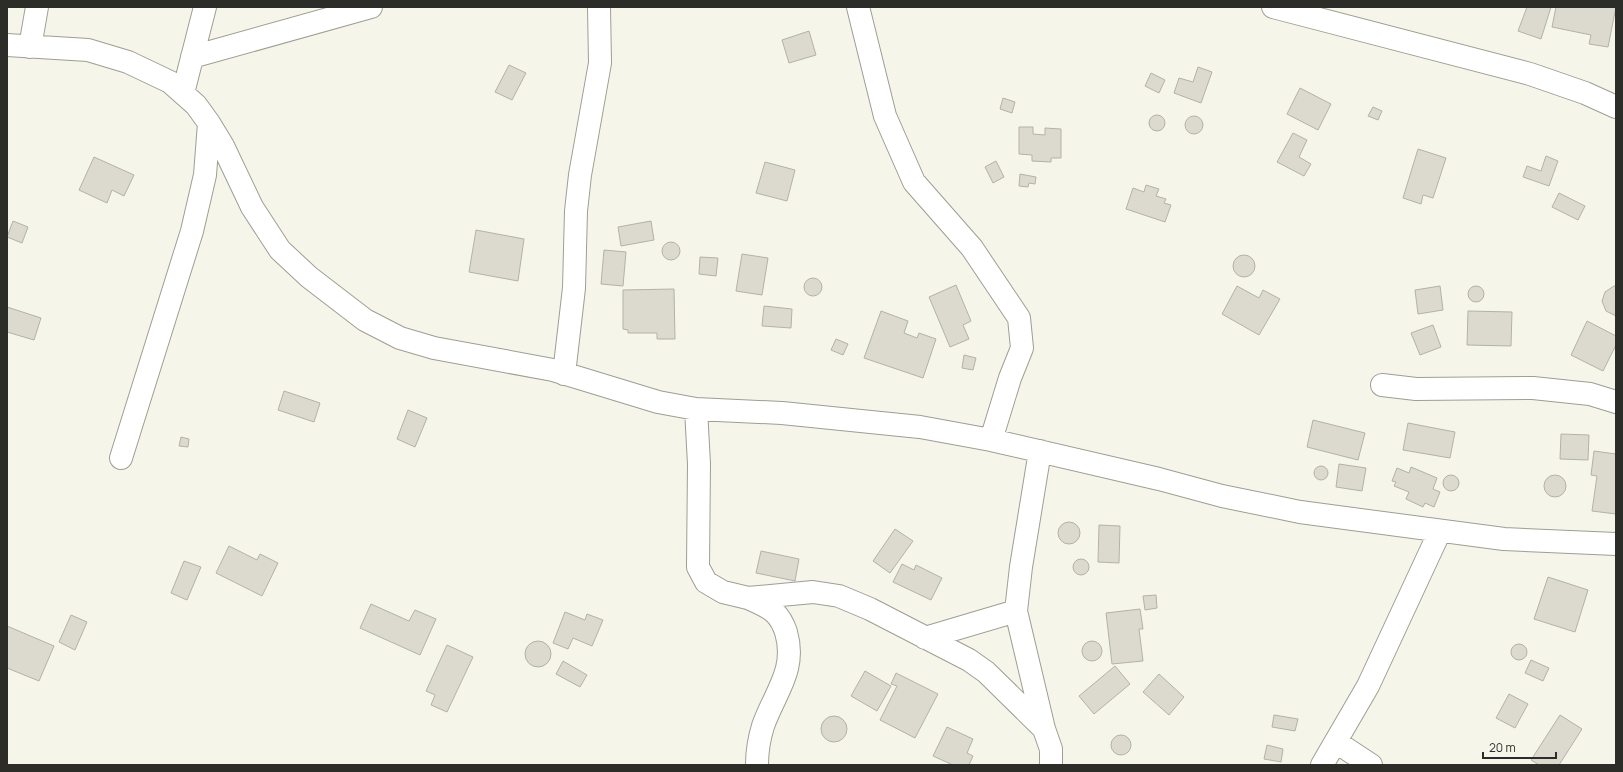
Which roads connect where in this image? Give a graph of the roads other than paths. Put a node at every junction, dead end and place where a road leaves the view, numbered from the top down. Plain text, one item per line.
1 (37, 7) edge
2 (205, 7) edge
3 (371, 7) edge
4 (600, 7) edge
5 (858, 7) edge
6 (1273, 7) edge
7 (7, 46) edge
8 (30, 47) junction
9 (192, 57) junction
10 (183, 93) junction
11 (1616, 107) edge
12 (209, 123) junction
13 (564, 374) junction
14 (1382, 385) dead end
15 (1616, 402) edge
16 (696, 409) junction
17 (991, 440) junction
18 (1040, 452) junction
19 (121, 458) dead end
20 (1440, 531) junction
21 (1616, 544) edge
22 (748, 598) junction
23 (1016, 611) junction
24 (925, 638) junction
25 (1044, 728) junction
26 (1336, 742) junction
27 (757, 765) edge
28 (1051, 765) edge
29 (1322, 765) edge
30 (1371, 765) edge

1 - 8 street
2 - 9 street
3 - 9 street
4 - 13 street
5 - 17 street
6 - 11 street
7 - 8 street
8 - 10 street
9 - 10 street
10 - 12 street
12 - 13 street
12 - 19 street
13 - 16 street
14 - 15 street
16 - 17 street
16 - 22 street
17 - 18 street
18 - 20 street
18 - 23 street
20 - 21 street
20 - 26 street
22 - 24 street
22 - 27 street
23 - 24 street
23 - 25 street
24 - 25 street
25 - 28 street
26 - 29 street
26 - 30 street

